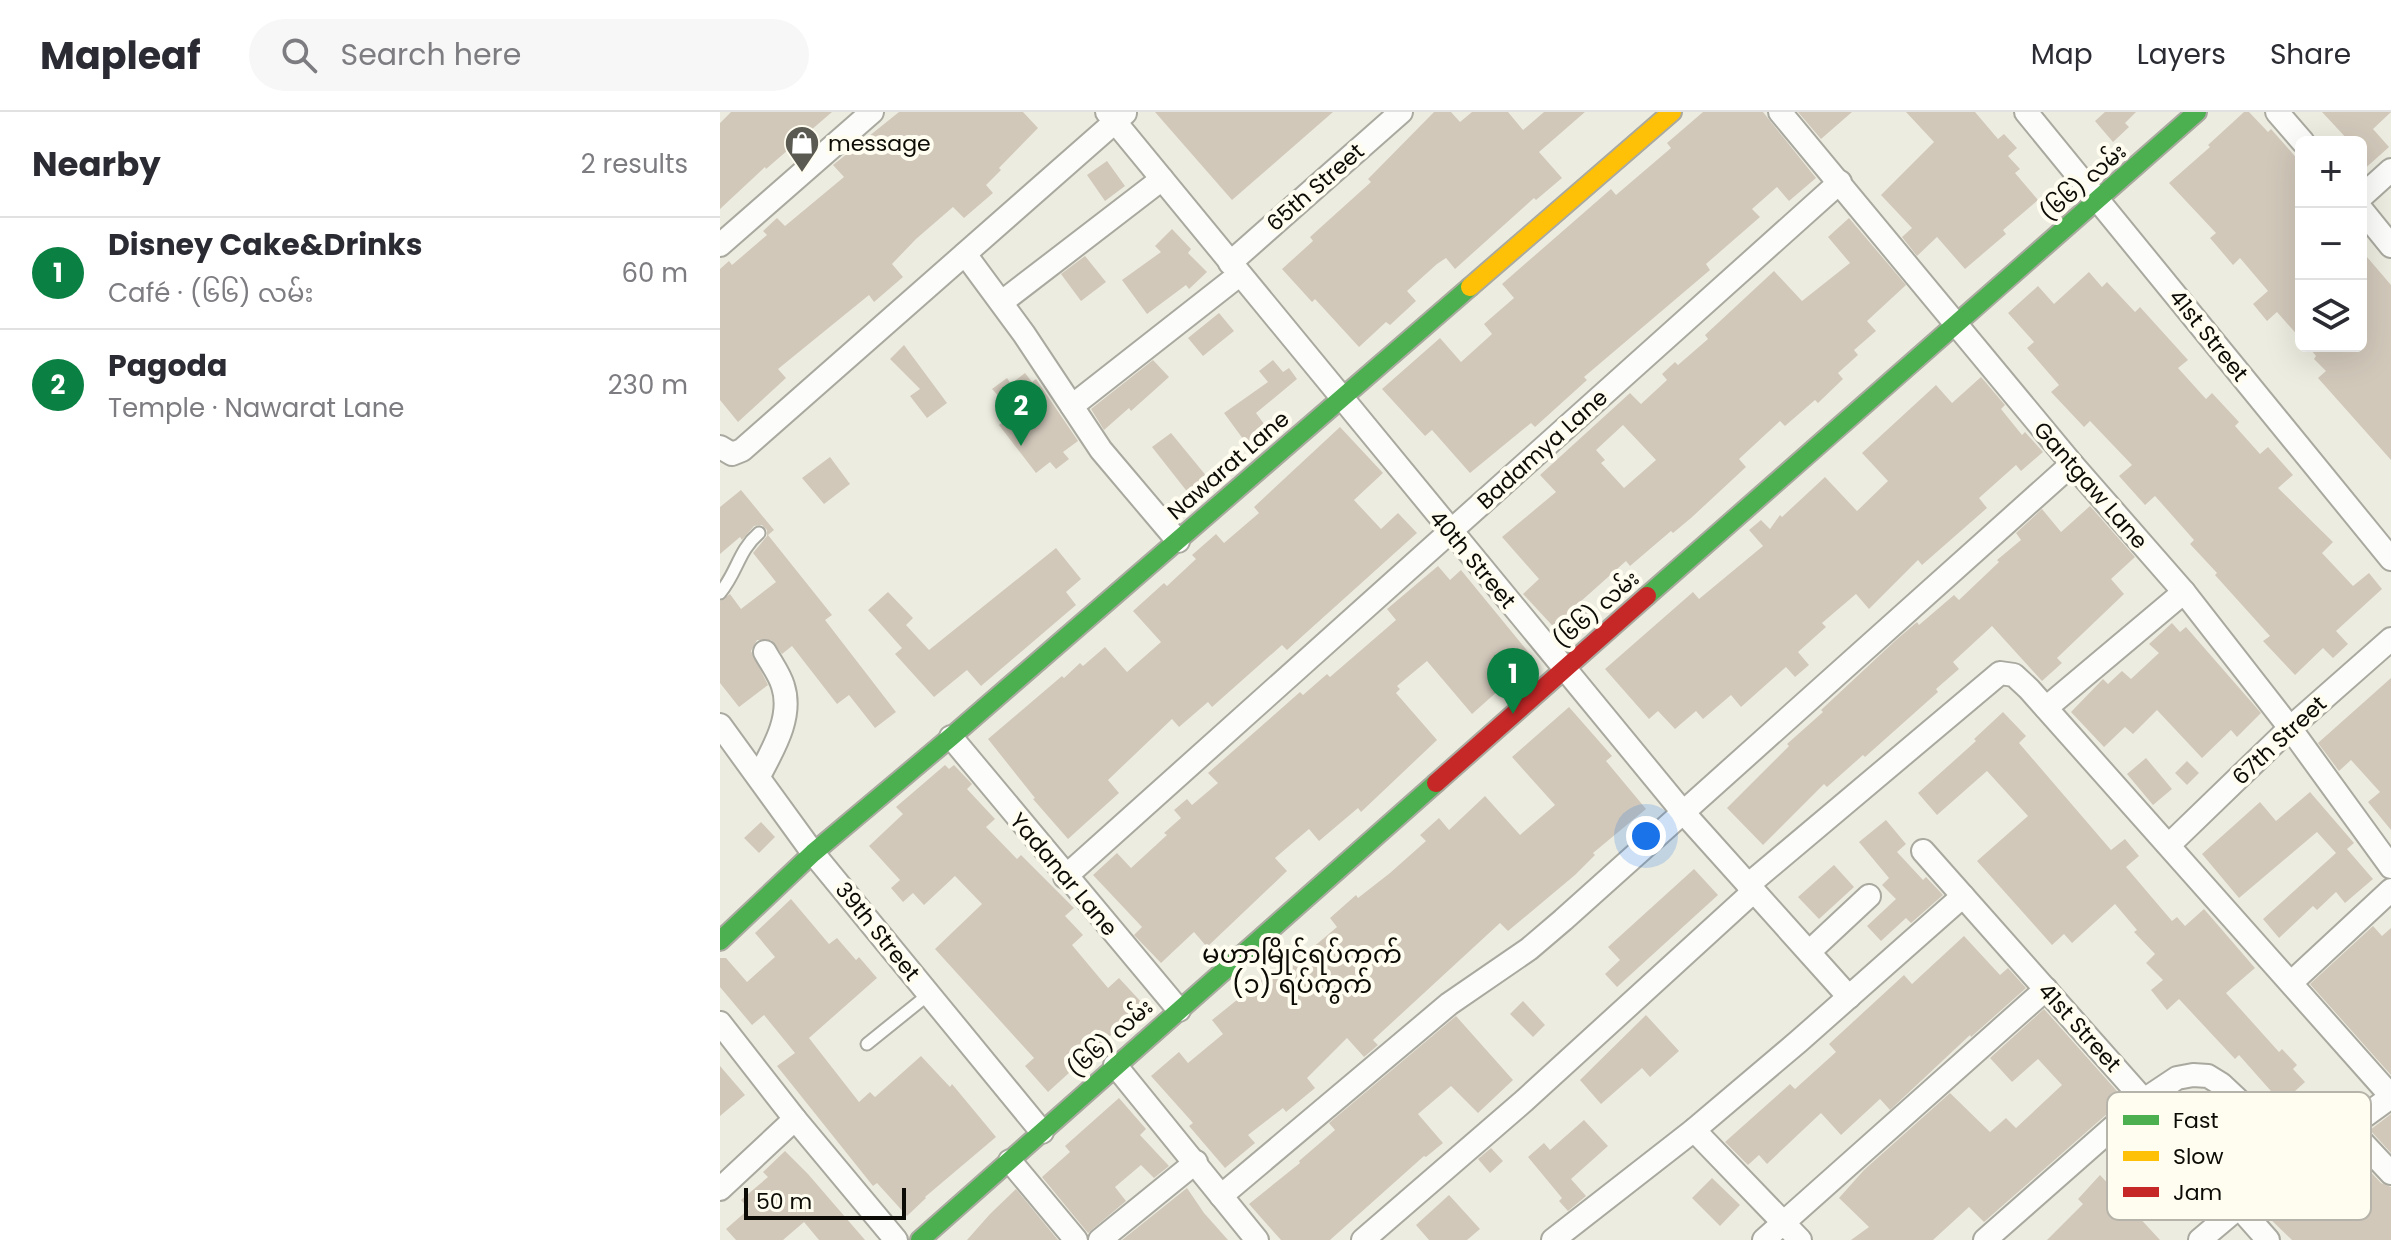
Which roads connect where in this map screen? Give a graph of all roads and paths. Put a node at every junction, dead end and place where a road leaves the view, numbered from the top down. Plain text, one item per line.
1 (872, 112) edge
2 (1401, 112) edge
3 (1672, 112) edge
4 (1780, 112) edge
5 (2026, 112) edge
6 (2197, 112) edge
7 (2277, 112) edge
8 (1116, 115) edge
9 (2298, 136) edge
10 (2391, 170) edge
11 (1162, 179) junction
12 (1840, 182) junction
13 (2367, 192) edge
14 (2099, 200) junction
15 (2367, 216) edge
16 (720, 245) edge
17 (2391, 246) edge
18 (965, 254) junction
19 (1235, 269) junction
20 (1002, 302) junction
21 (1955, 326) junction
22 (1342, 399) junction
23 (1072, 406) junction
24 (726, 451) edge
25 (2072, 464) junction
26 (1450, 532) junction
27 (759, 533) dead end
28 (1178, 541) junction
29 (2391, 559) edge
30 (2184, 592) junction
31 (720, 593) edge
32 (2391, 639) edge
33 (765, 652) dead end
34 (1564, 669) junction
35 (2046, 708) junction
36 (720, 725) edge
37 (2290, 728) junction
38 (951, 737) junction
39 (759, 776) junction
40 (1682, 811) junction
41 (2170, 844) junction
42 (1923, 851) dead end
43 (813, 853) junction
44 (2391, 867) edge
45 (1065, 877) junction
46 (1751, 888) junction
47 (2391, 890) edge
48 (1869, 896) dead end
49 (1963, 896) junction
50 (720, 941) edge
51 (1809, 952) junction
52 (2292, 982) junction
53 (2046, 989) junction
54 (929, 994) junction
55 (1849, 997) junction
56 (1179, 1010) junction
57 (720, 1023) edge
58 (867, 1044) dead end
59 (1115, 1065) junction
60 (2137, 1092) edge
61 (2156, 1092) edge
62 (2230, 1092) edge
63 (2391, 1096) edge
64 (2371, 1110) edge
65 (795, 1119) junction
66 (1694, 1130) junction
67 (1042, 1132) junction
68 (2107, 1133) edge
69 (2371, 1152) edge
70 (1010, 1161) junction
71 (1196, 1162) junction
72 (2391, 1173) edge
73 (720, 1189) edge
74 (1221, 1196) junction
75 (2224, 1220) edge
76 (2250, 1220) edge
77 (1792, 1232) edge
78 (896, 1240) edge
79 (920, 1240) edge
80 (1076, 1240) edge
81 (1100, 1240) edge
82 (1257, 1240) edge
83 (1363, 1240) edge
84 (1553, 1240) edge
85 (1764, 1240) edge
86 (1985, 1240) edge
87 (2200, 1240) edge
88 (2268, 1240) edge

1 - 16 street
2 - 19 street, 65th Street
3 - 22 street, Nawarat Lane
4 - 12 street, Gantgaw Lane
5 - 14 street, 41st Street
6 - 14 street, (၆၆) လမ်း
7 - 9 street
8 - 11 street, 40th Street
8 - 18 street
10 - 13 street
11 - 19 street, 40th Street
11 - 20 street
12 - 21 street, Gantgaw Lane
12 - 26 street, Badamya Lane
14 - 21 street, (၆၆) လမ်း
14 - 29 street, 41st Street
15 - 17 street
18 - 20 street
18 - 24 street
19 - 22 street, 40th Street
19 - 23 street, 65th Street
20 - 23 street
21 - 25 street, Gantgaw Lane
21 - 34 street, (၆၆) လမ်း
22 - 26 street, 40th Street
22 - 28 street, Nawarat Lane
23 - 28 street
25 - 30 street, Gantgaw Lane
25 - 40 street
26 - 34 street, 40th Street
26 - 45 street, Badamya Lane
27 - 31 lane
28 - 38 street, Nawarat Lane
30 - 35 street
30 - 37 street, Gantgaw Lane
32 - 37 street, 67th Street
33 - 39 street
34 - 40 street, 40th Street
34 - 56 street, (၆၆) လမ်း
35 - 41 street
35 - 46 street
36 - 39 street, 39th Street
37 - 41 street, 67th Street
37 - 44 street, Gantgaw Lane
38 - 43 street, Nawarat Lane
38 - 45 street, Yadanar Lane
39 - 43 street, 39th Street
40 - 46 street, 40th Street
40 - 74 street
41 - 52 street
42 - 49 street, 41st Street
43 - 50 street, Nawarat Lane
43 - 54 street, 39th Street
45 - 56 street, Yadanar Lane
46 - 51 street, 40th Street
46 - 83 street
47 - 52 street
48 - 51 street
49 - 53 street, 41st Street
49 - 55 street
51 - 55 street, 40th Street
52 - 63 street
53 - 60 street, 41st Street
53 - 77 street
54 - 58 lane
54 - 67 street, 39th Street
55 - 66 street
56 - 59 street, (၆၆) လမ်း
57 - 65 street
59 - 67 street, (၆၆) လမ်း
59 - 71 street
61 - 62 street
63 - 64 street
65 - 73 street
65 - 78 street
66 - 77 street
66 - 84 street
67 - 70 street, (၆၆) လမ်း
68 - 86 street
69 - 72 street
70 - 79 street, (၆၆) လမ်း
70 - 80 street
71 - 74 street
71 - 81 street
74 - 82 street
75 - 87 street
76 - 88 street, 41st Street
77 - 85 street

